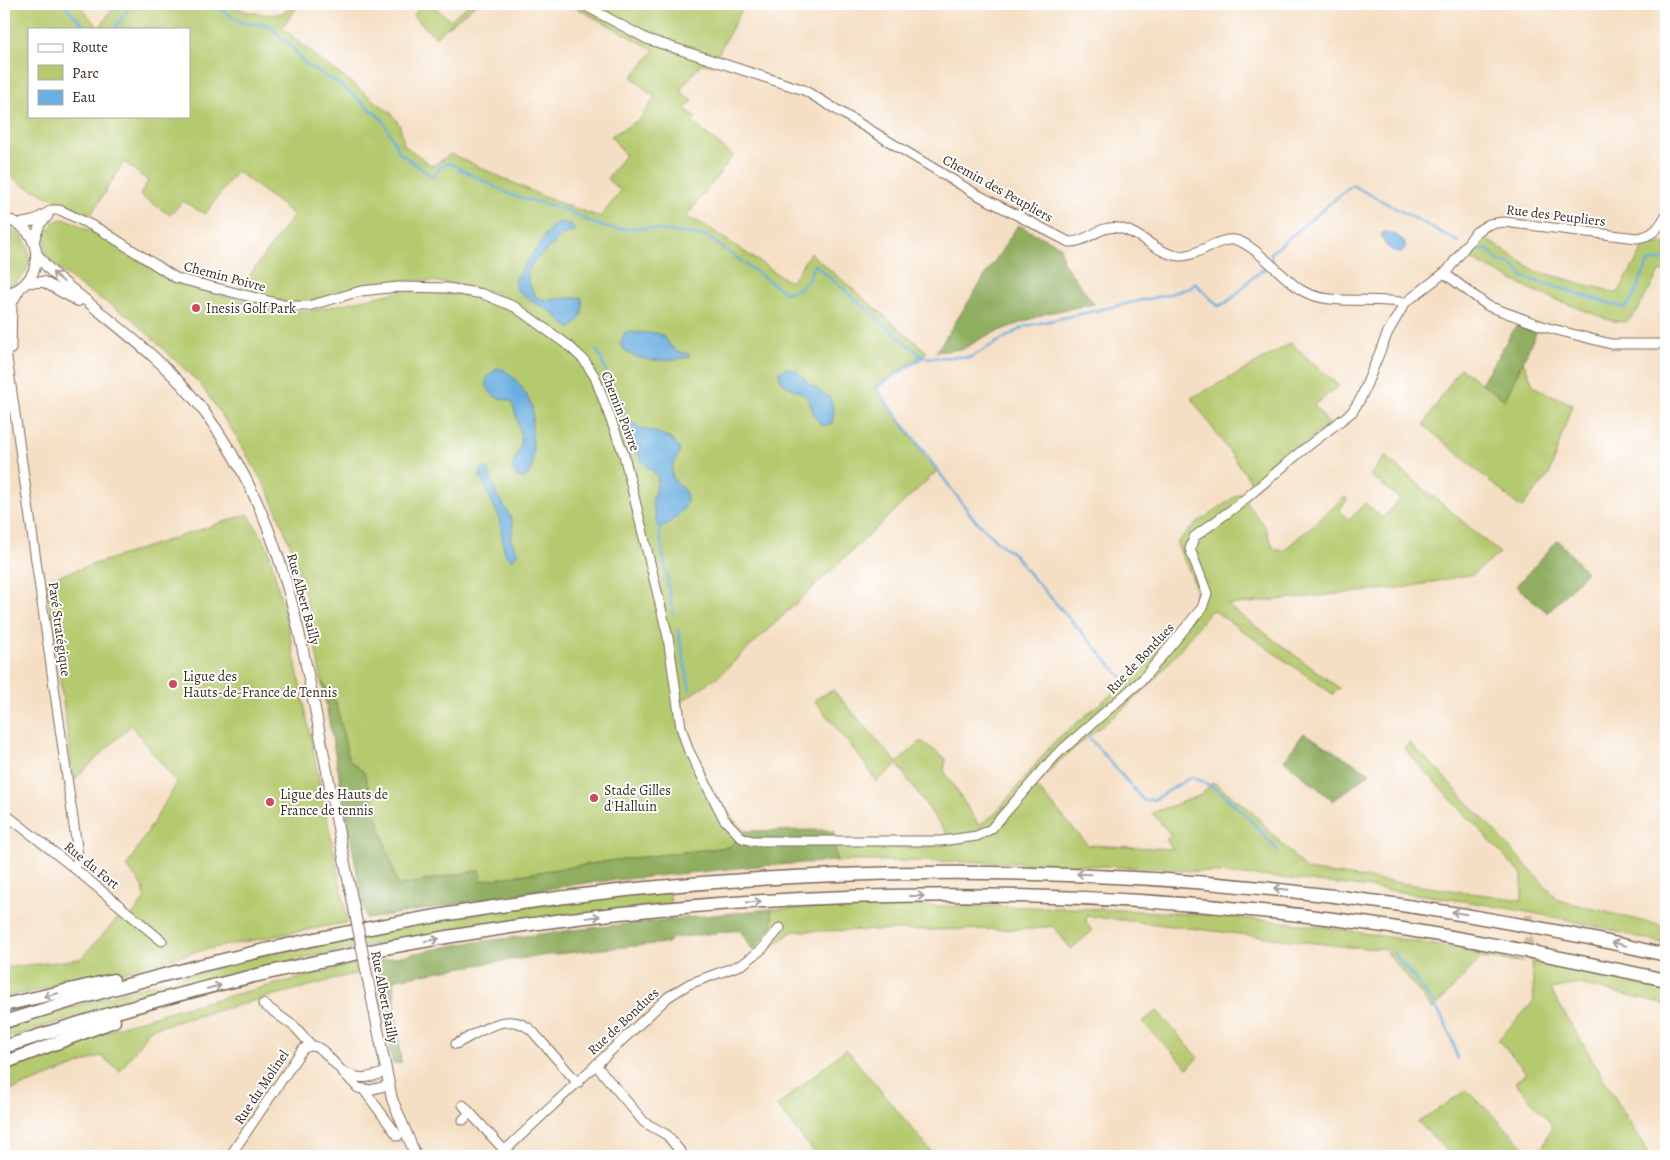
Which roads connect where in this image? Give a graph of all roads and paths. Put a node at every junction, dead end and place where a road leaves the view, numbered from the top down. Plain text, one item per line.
1 (582, 4) edge
2 (64, 211) junction
3 (1666, 215) edge
4 (5, 218) edge
5 (18, 224) junction
6 (34, 241) junction
7 (37, 254) junction
8 (1444, 273) junction
9 (24, 285) junction
10 (4, 294) edge
11 (1405, 303) junction
12 (121, 330) junction
13 (4, 337) edge
14 (1666, 344) edge
15 (14, 394) junction
16 (4, 812) edge
17 (742, 838) joint
18 (74, 868) junction
19 (780, 928) dead end
20 (321, 937) junction
21 (162, 941) dead end
22 (1666, 955) edge
23 (1666, 980) edge
24 (167, 998) junction
25 (262, 1004) dead end
26 (4, 1005) edge
27 (4, 1022) edge
28 (456, 1044) dead end
29 (312, 1046) junction
30 (4, 1047) edge
31 (4, 1063) edge
32 (596, 1065) junction
33 (345, 1072) junction
34 (386, 1072) junction
35 (578, 1083) junction
36 (389, 1084) junction
37 (364, 1090) junction
38 (463, 1105) dead end
39 (470, 1113) junction
40 (463, 1120) dead end
41 (398, 1136) dead end
42 (502, 1154) edge
43 (230, 1156) edge
44 (416, 1156) edge
45 (684, 1156) edge

1 - 11 street, Chemin des Peupliers
2 - 5 street
2 - 6 street
2 - 17 street, Chemin Poivre
3 - 8 street, Rue des Peupliers
4 - 5 main road
5 - 6 main road
6 - 7 main road
7 - 9 main road
12 -> 7 main road, Rue Albert Bailly
8 - 11 street, Rue des Peupliers
8 - 14 street
9 - 10 main road
9 - 12 main road, Rue Albert Bailly
9 - 15 street, Pavé Stratégique
11 - 17 street, Rue de Bondues
12 - 34 main road, Rue Albert Bailly, bridge
13 - 15 street, Pavé Stratégique
15 - 18 street, Pavé Stratégique
16 - 18 street, Rue du Fort
18 - 21 street, Rue du Fort
19 - 32 street, Rue de Bondues
22 -> 20 highway
20 -> 26 highway
20 - 27 highway
24 -> 23 highway
24 - 30 highway
24 - 31 highway
25 - 29 street
28 - 35 street
29 - 33 street
29 - 43 street, Rue du Molinel
32 - 35 street, Rue de Bondues
32 - 45 street
33 - 34 street
33 - 37 street
34 - 36 main road, Rue Albert Bailly
35 - 42 street, Rue de Bondues
36 - 37 street
36 - 44 main road, Rue Albert Bailly
37 - 41 street
38 - 39 street
39 - 40 street
39 - 42 street

